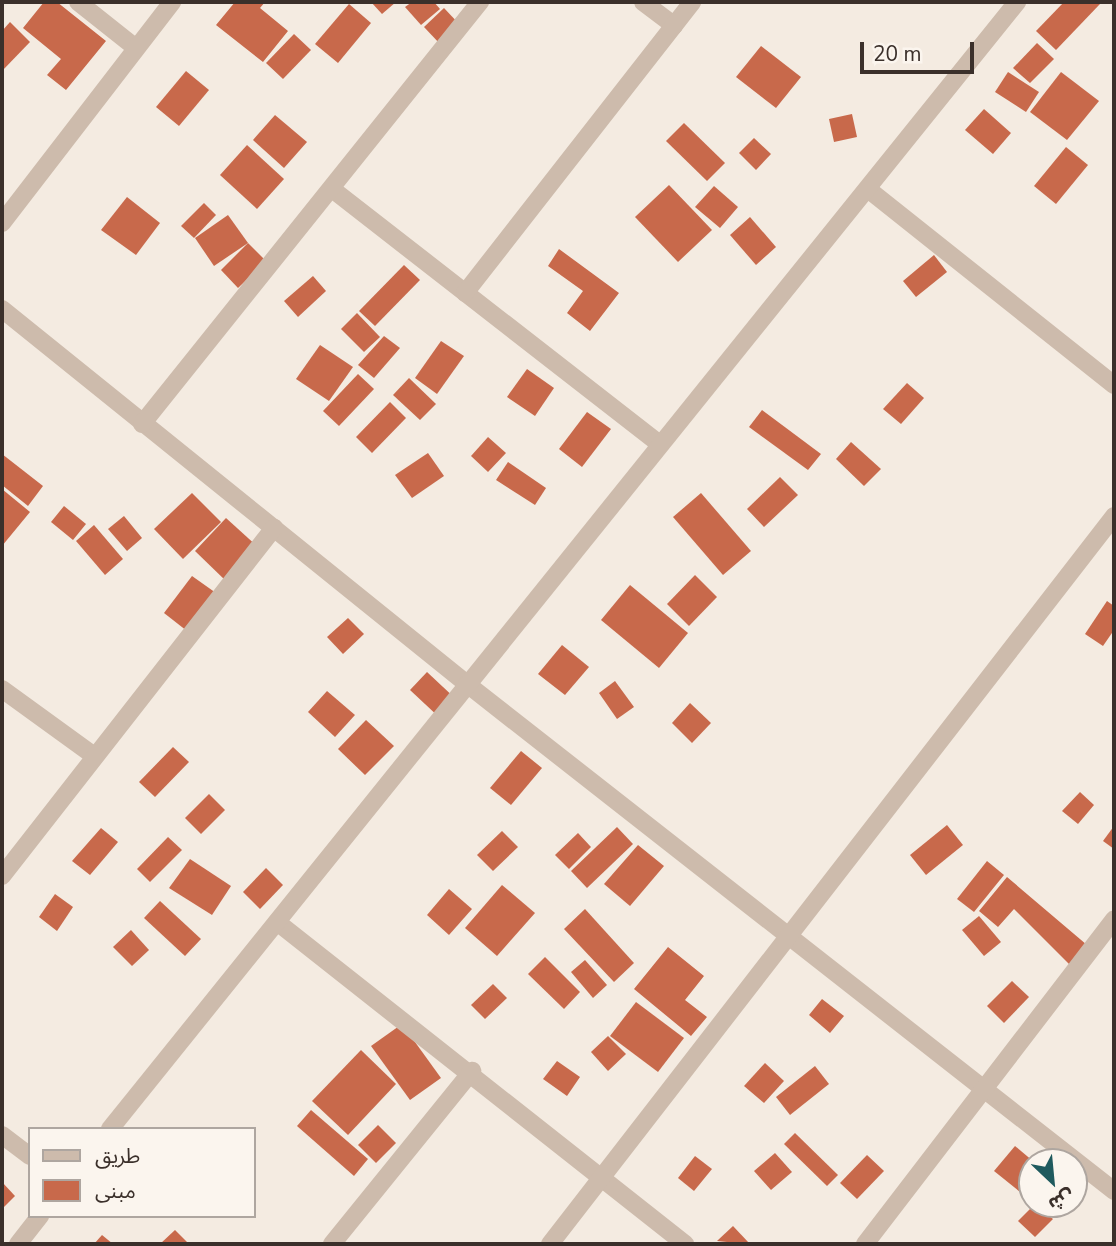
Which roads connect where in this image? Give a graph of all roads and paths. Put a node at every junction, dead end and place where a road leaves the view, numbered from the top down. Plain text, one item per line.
1 (78, 2) edge
2 (172, 2) edge
3 (481, 2) edge
4 (643, 2) edge
5 (692, 2) edge
6 (1017, 2) edge
7 (674, 25) junction
8 (136, 48) junction
9 (332, 189) junction
10 (869, 190) junction
11 (2, 223) edge
12 (465, 293) junction
13 (2, 309) edge
14 (1114, 385) edge
15 (142, 424) junction
16 (660, 444) junction
17 (1114, 516) edge
18 (274, 528) junction
19 (467, 684) junction
20 (2, 689) edge
21 (93, 755) junction
22 (2, 876) edge
23 (1114, 920) edge
24 (277, 922) junction
25 (788, 934) junction
26 (472, 1071) junction
27 (984, 1086) junction
28 (112, 1127) edge
29 (2, 1135) edge
30 (28, 1154) edge
31 (603, 1178) junction
32 (1114, 1191) edge
33 (38, 1218) edge
34 (18, 1244) edge
35 (332, 1244) edge
36 (550, 1244) edge
37 (685, 1244) edge
38 (865, 1244) edge

1 - 8 street
2 - 8 street
3 - 9 street
4 - 7 street
5 - 7 street
6 - 10 street
7 - 12 street
8 - 11 street
9 - 12 street
9 - 15 street
10 - 14 street
10 - 16 street
12 - 16 street
13 - 15 street
15 - 18 street
16 - 19 street
17 - 25 street
18 - 19 street
18 - 21 street
19 - 24 street
19 - 25 street
20 - 21 street
21 - 22 street
23 - 27 street
24 - 26 street
24 - 28 street
25 - 27 street
25 - 31 street
26 - 31 street
26 - 35 street
27 - 32 street
27 - 38 street
29 - 30 street
31 - 36 street
31 - 37 street
33 - 34 street

